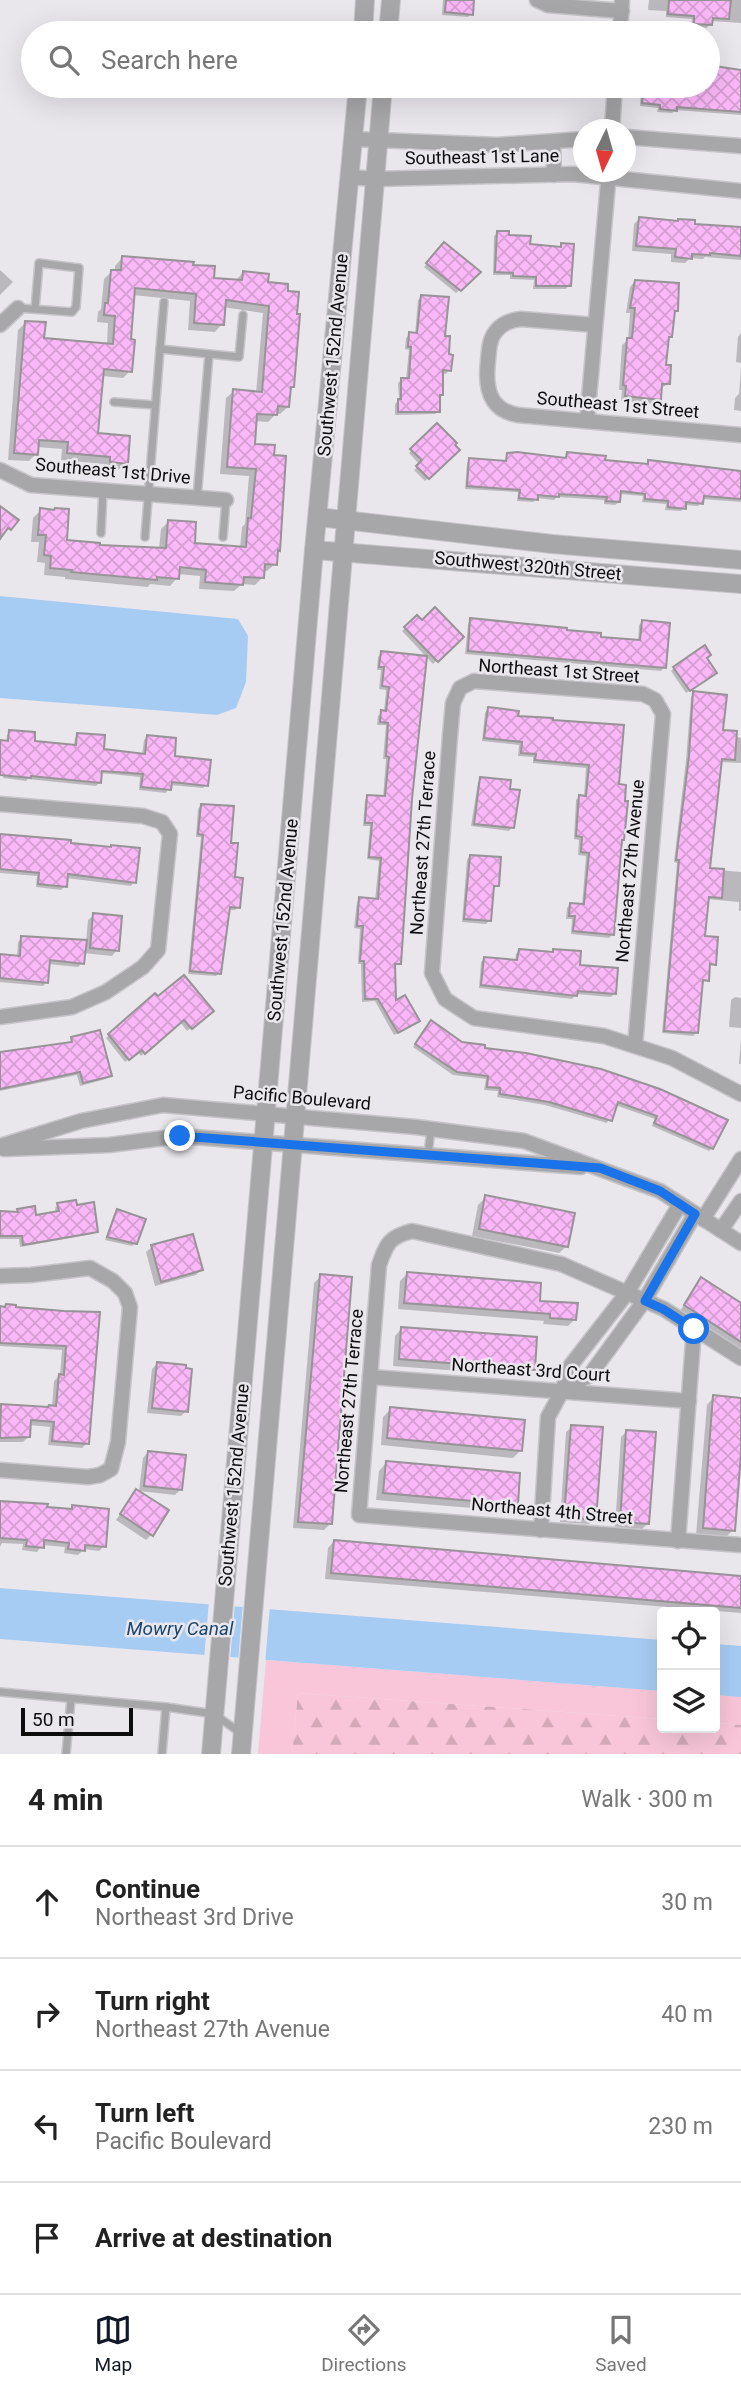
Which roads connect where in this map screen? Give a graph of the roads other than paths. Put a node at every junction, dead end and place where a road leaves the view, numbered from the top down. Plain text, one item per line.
1 (365, 0) edge
2 (391, 0) edge
3 (537, 0) edge
4 (622, 5) edge
5 (364, 21) edge
6 (389, 21) edge
7 (357, 98) edge
8 (382, 98) edge
9 (614, 98) edge
10 (613, 119) edge
11 (636, 138) edge
12 (353, 139) junction
13 (573, 140) edge
14 (378, 142) junction
15 (553, 142) junction
16 (741, 146) edge
17 (573, 174) edge
18 (554, 175) junction
19 (349, 177) junction
20 (636, 178) edge
21 (375, 179) junction
22 (607, 182) edge
23 (741, 191) edge
24 (164, 302) dead end
25 (18, 308) joint
26 (35, 309) junction
27 (243, 316) dead end
28 (0, 324) edge
29 (595, 325) junction
30 (160, 349) junction
31 (209, 354) junction
32 (114, 402) dead end
33 (154, 405) junction
34 (587, 421) junction
35 (741, 435) edge
36 (0, 470) edge
37 (103, 490) junction
38 (148, 494) junction
39 (197, 498) junction
40 (226, 500) joint
41 (318, 517) junction
42 (346, 520) junction
43 (101, 533) dead end
44 (145, 537) dead end
45 (223, 537) dead end
46 (314, 550) junction
47 (344, 551) junction
48 (741, 560) edge
49 (741, 584) edge
50 (460, 688) joint
51 (655, 700) joint
52 (0, 804) edge
53 (0, 1017) edge
54 (635, 1046) junction
55 (741, 1094) edge
56 (266, 1114) junction
57 (296, 1117) junction
58 (430, 1129) junction
59 (263, 1142) junction
60 (293, 1145) junction
61 (0, 1148) edge
62 (428, 1155) junction
63 (741, 1159) edge
64 (600, 1168) junction
65 (741, 1201) edge
66 (680, 1203) junction
67 (699, 1216) junction
68 (721, 1230) junction
69 (741, 1243) edge
70 (0, 1276) edge
71 (627, 1293) junction
72 (645, 1301) junction
73 (694, 1329) junction
74 (741, 1358) edge
75 (370, 1377) junction
76 (562, 1391) junction
77 (689, 1401) junction
78 (0, 1470) edge
79 (359, 1515) joint
80 (541, 1530) junction
81 (678, 1541) junction
82 (741, 1545) edge
83 (0, 1692) edge
84 (71, 1699) junction
85 (166, 1707) junction
86 (214, 1714) junction
87 (243, 1734) junction
88 (66, 1754) edge
89 (162, 1754) edge
90 (211, 1754) edge
91 (241, 1754) edge

1 - 5 street
2 - 6 street
3 - 4 street
7 - 12 street, Southwest 152nd Avenue
8 - 14 street, Southwest 152nd Avenue
9 - 10 street
11 - 16 street
12 - 14 street, Southeast 1st Lane
12 - 19 street, Southwest 152nd Avenue
13 - 15 street, Southeast 1st Lane
14 - 15 street, Southeast 1st Lane
14 - 21 street, Southwest 152nd Avenue
15 - 18 street
17 - 18 street, Southeast 1st Lane
18 - 21 street, Southeast 1st Lane
19 - 21 street, Southeast 1st Lane
19 - 41 street, Southwest 152nd Avenue
20 - 23 street, Southeast 1st Lane
21 - 42 street, Southwest 152nd Avenue
22 - 29 street
24 - 30 lane
25 - 26 lane
25 - 28 street
26 - 26 lane
27 - 31 lane
29 - 34 street
29 - 34 street, Southeast 1st Street
30 - 31 lane
30 - 33 lane
31 - 39 lane
32 - 33 lane
33 - 38 lane
34 - 35 street, Southeast 1st Street
36 - 37 street, Southeast 1st Drive
37 - 38 street, Southeast 1st Drive
37 - 43 lane
38 - 39 street, Southeast 1st Drive
38 - 44 lane
39 - 40 street, Southeast 1st Drive
40 - 45 lane
41 - 42 street, Southwest 320th Street
41 - 46 street, Southwest 152nd Avenue
42 - 47 street, Southwest 152nd Avenue
42 - 48 street, Southwest 320th Street
46 - 47 street, Southwest 320th Street
46 - 56 street, Southwest 152nd Avenue
47 - 49 street, Southwest 320th Street
47 - 57 street, Southwest 152nd Avenue
50 - 51 street, Northeast 1st Street
50 - 54 street, Northeast 27th Terrace
51 - 54 street, Northeast 27th Avenue
52 - 53 street
54 - 55 street
56 - 57 street, Pacific Boulevard
56 - 59 street, Southwest 152nd Avenue
56 - 61 street, Pacific Boulevard
57 - 58 street, Pacific Boulevard
57 - 60 street, Southwest 152nd Avenue
58 - 62 lane
58 - 64 street, Pacific Boulevard
59 - 60 street, Pacific Boulevard
59 - 61 street, Pacific Boulevard
59 - 86 street, Southwest 152nd Avenue
60 - 62 street, Pacific Boulevard
60 - 87 street, Southwest 152nd Avenue
62 - 64 street, Pacific Boulevard
63 - 67 street
64 - 66 street, Pacific Boulevard
65 - 68 street
66 - 67 street, Pacific Boulevard
66 - 71 street
67 - 68 street, Pacific Boulevard
67 - 72 street
68 - 69 street, Pacific Boulevard
70 - 78 street
71 - 72 street
71 - 75 street, Northeast 27th Terrace
71 - 76 street
72 - 73 street
72 - 76 street
73 - 74 street
73 - 77 street
75 - 76 street, Northeast 3rd Court
75 - 79 street, Northeast 27th Terrace
76 - 77 street, Northeast 3rd Court
76 - 80 street
77 - 81 street
79 - 80 street, Northeast 4th Street
80 - 81 street, Northeast 4th Street
81 - 82 street, Northeast 4th Street
83 - 84 lane
84 - 85 lane
84 - 88 lane
85 - 86 lane
85 - 89 lane
86 - 87 lane
86 - 90 street, Southwest 152nd Avenue
87 - 91 street, Southwest 152nd Avenue

